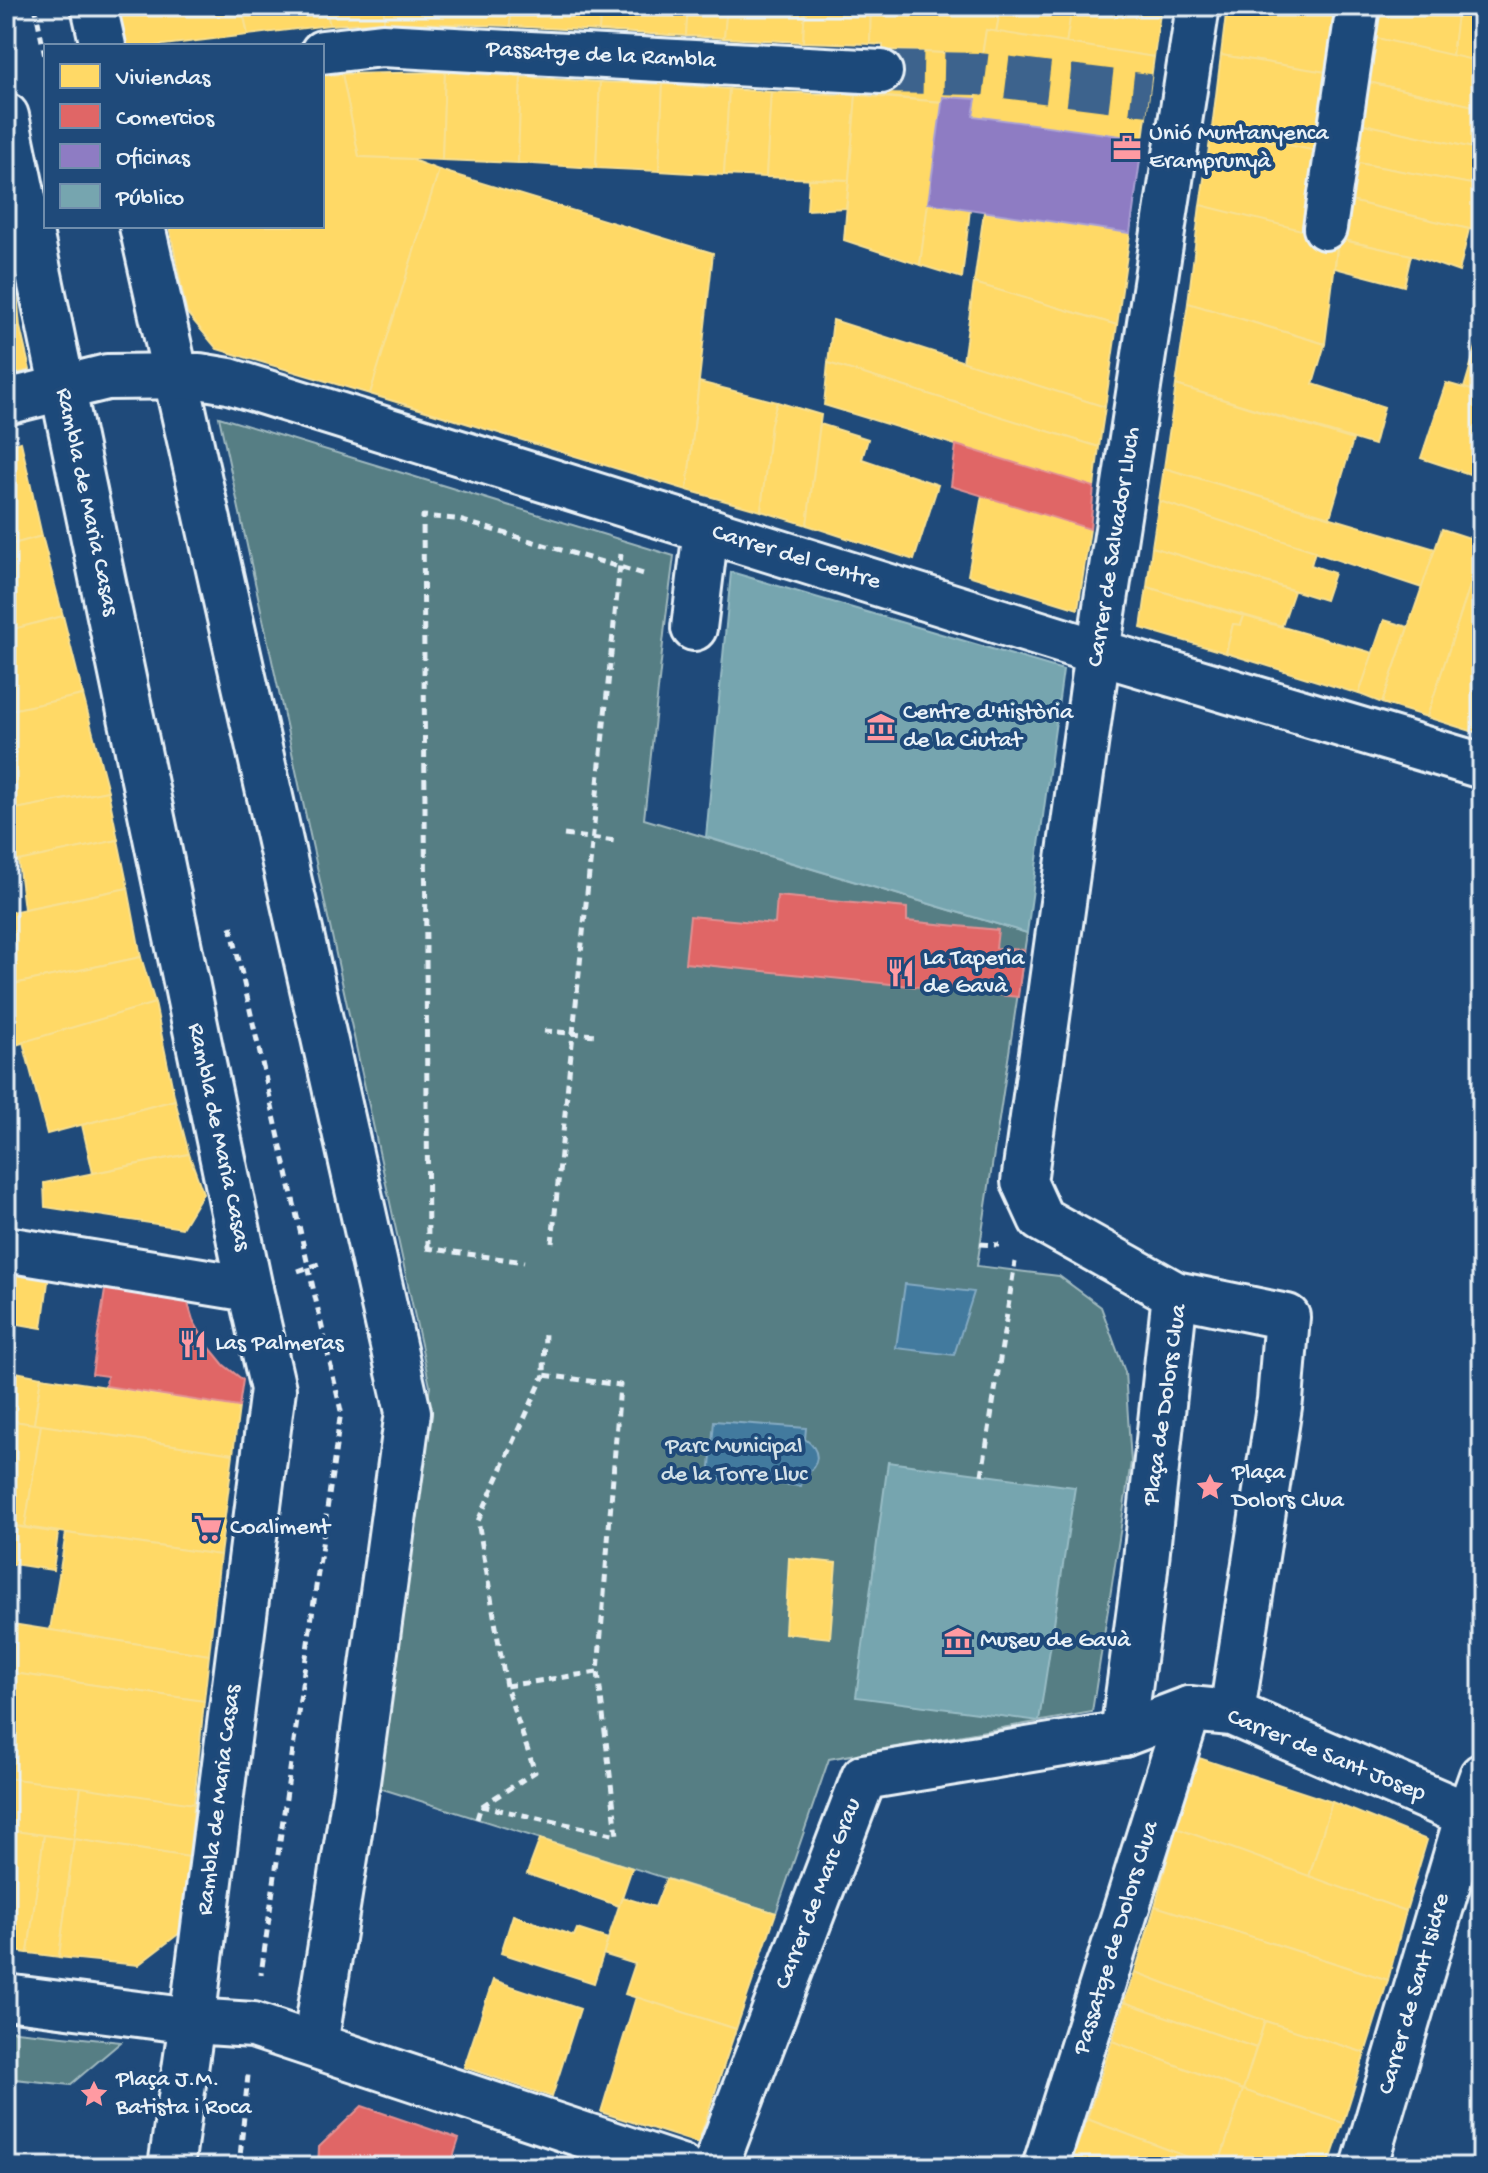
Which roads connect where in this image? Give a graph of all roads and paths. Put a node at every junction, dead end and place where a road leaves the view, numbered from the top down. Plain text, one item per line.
1 (35, 6) edge
2 (94, 6) edge
3 (1198, 6) edge
4 (1358, 6) edge
5 (103, 44) edge
6 (44, 52) edge
7 (324, 52) edge
8 (881, 72) tunnel mouth
9 (6, 116) edge
10 (142, 228) edge
11 (1325, 228) dead end
12 (175, 377) junction
13 (62, 388) junction
14 (6, 402) edge
15 (630, 506) junction
16 (706, 530) junction
17 (620, 568) junction
18 (643, 574) dead end
19 (694, 628) dead end
20 (1098, 652) junction
21 (1482, 766) edge
22 (564, 835) dead end
23 (592, 839) junction
24 (616, 841) dead end
25 (544, 1031) dead end
26 (573, 1033) junction
27 (596, 1035) dead end
28 (552, 1243) dead end
29 (428, 1248) dead end
30 (6, 1249) edge
31 (1016, 1258) dead end
32 (250, 1289) junction
33 (1175, 1294) junction
34 (545, 1329) dead end
35 (544, 1375) junction
36 (982, 1475) dead end
37 (598, 1672) junction
38 (506, 1686) junction
39 (1189, 1709) junction
40 (1232, 1713) junction
41 (1123, 1734) junction
42 (1477, 1804) edge
43 (481, 1806) junction
44 (477, 1819) dead end
45 (6, 1997) edge
46 (192, 2021) junction
47 (315, 2045) junction
48 (171, 2167) edge
49 (680, 2167) edge
50 (715, 2167) edge
51 (1045, 2167) edge
52 (1364, 2167) edge

1 - 6 path
2 - 5 street
3 - 20 street, Carrer de Salvador Lluch
4 - 11 street
7 - 8 street, Passatge de la Rambla
9 - 13 street, Rambla de Maria Casas
10 - 12 street
12 - 13 street, Carrer del Centre
12 - 15 street, Carrer del Centre
12 - 47 street
13 - 14 street, Carrer del Centre
13 - 32 street, Rambla de Maria Casas
15 - 16 street, Carrer del Centre
15 - 17 path
16 - 19 street
16 - 20 street, Carrer del Centre
17 - 18 path
17 - 23 path
17 - 29 path
20 - 21 street, Carrer del Centre
20 - 33 street, Carrer de Salvador Lluch
22 - 23 path
23 - 24 path
23 - 26 path
25 - 26 path
26 - 27 path
26 - 28 path
30 - 32 street
31 - 36 path
32 - 46 street, Rambla de Maria Casas
33 - 40 street, Plaça de Dolors Clua
33 - 41 street, Plaça de Dolors Clua
34 - 35 path
35 - 37 path
35 - 38 path
37 - 38 path
37 - 43 path
38 - 43 path
39 - 40 street, Carrer de Sant Josep
39 - 41 street, Carrer de Sant Josep
39 - 51 street, Passatge de Dolors Clua
40 - 42 street, Carrer de Sant Josep
41 - 50 street, Carrer de Marc Grau
42 - 52 street, Carrer de Sant Isidre
43 - 44 path
45 - 46 street
46 - 47 street
46 - 48 street, Rambla de Maria Casas
47 - 49 street

